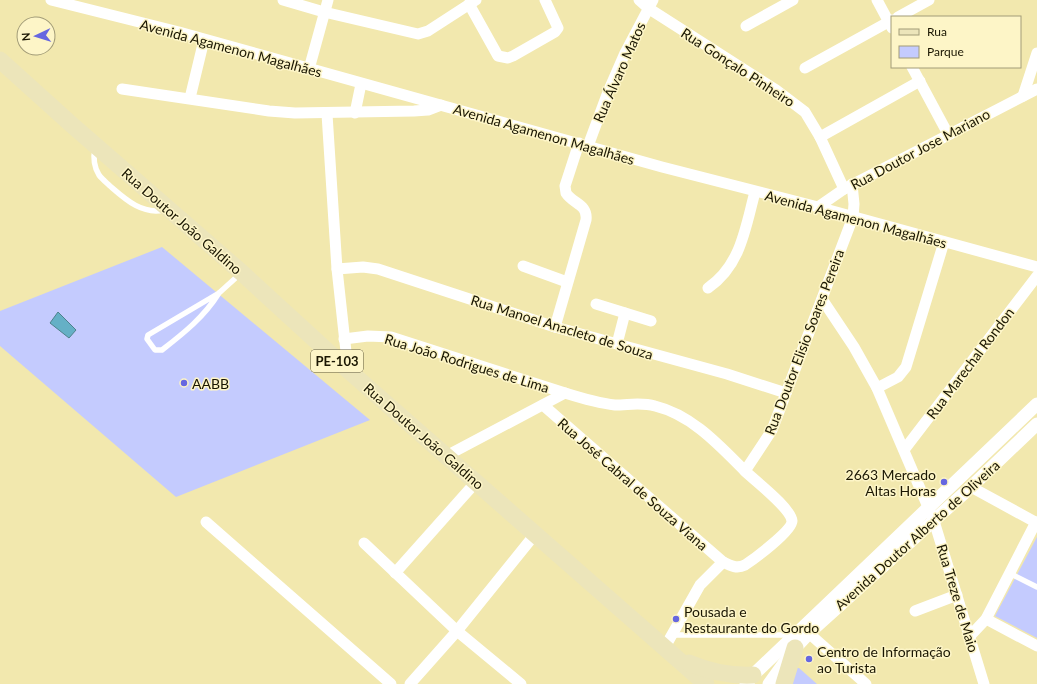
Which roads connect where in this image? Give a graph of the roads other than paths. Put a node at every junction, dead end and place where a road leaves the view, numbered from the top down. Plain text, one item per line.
1 (51, 0) edge
2 (283, 0) edge
3 (328, 0) edge
4 (545, 0) edge
5 (639, 0) edge
6 (793, 0) edge
7 (877, 0) edge
8 (929, 0) edge
9 (473, 2) edge
10 (650, 4) edge
11 (324, 12) junction
12 (903, 16) edge
13 (891, 19) edge
14 (891, 23) edge
15 (746, 26) dead end
16 (204, 40) junction
17 (1037, 52) edge
18 (0, 60) edge
19 (805, 68) dead end
20 (913, 68) edge
21 (309, 69) junction
22 (920, 81) junction
23 (361, 84) junction
24 (122, 89) dead end
25 (1037, 89) edge
26 (1024, 96) junction
27 (190, 98) junction
28 (441, 105) junction
29 (355, 112) junction
30 (327, 114) junction
31 (948, 134) junction
32 (820, 137) junction
33 (584, 145) junction
34 (848, 187) junction
35 (755, 192) junction
36 (818, 207) junction
37 (853, 217) junction
38 (944, 242) junction
39 (523, 266) dead end
40 (1037, 267) edge
41 (337, 269) junction
42 (241, 272) junction
43 (1037, 276) edge
44 (567, 282) junction
45 (708, 288) dead end
46 (219, 293) junction
47 (822, 299) junction
48 (596, 304) dead end
49 (626, 313) junction
50 (651, 321) dead end
51 (555, 326) junction
52 (344, 339) junction
53 (617, 344) junction
54 (348, 370) junction
55 (877, 388) junction
56 (565, 393) junction
57 (786, 393) junction
58 (1037, 404) edge
59 (543, 405) junction
60 (1037, 424) edge
61 (904, 450) junction
62 (446, 456) junction
63 (745, 472) junction
64 (476, 482) junction
65 (971, 487) junction
66 (928, 507) junction
67 (934, 521) junction
68 (206, 522) dead end
69 (1036, 523) edge
70 (536, 533) junction
71 (364, 543) dead end
72 (723, 562) junction
73 (395, 573) junction
74 (1009, 573) junction
75 (868, 574) junction
76 (1037, 587) edge
77 (957, 595) junction
78 (915, 611) dead end
79 (986, 619) junction
80 (457, 631) junction
81 (800, 636) junction
82 (970, 636) junction
83 (669, 641) junction
84 (1037, 646) edge
85 (677, 658) junction
86 (750, 680) edge
87 (391, 684) edge
88 (410, 684) edge
89 (522, 684) edge
90 (706, 684) edge
91 (769, 684) edge
92 (784, 684) edge
93 (866, 684) edge
94 (984, 684) edge

1 - 16 street, Avenida Agamenon Magalhães
2 - 11 street
3 - 11 street
4 - 9 street
5 - 10 street, Rua Gonçalo Pinheiro
6 - 15 street
7 - 13 street
8 - 12 street
9 - 11 street
10 - 32 street, Rua Gonçalo Pinheiro
10 - 33 street, Rua Álvaro Matos
11 - 21 street
14 - 19 street
16 - 21 street, Avenida Agamenon Magalhães
16 - 27 street
17 - 26 street
18 - 42 main road, Rua Doutor João Galdino / PE-103
20 - 22 street
21 - 23 street, Avenida Agamenon Magalhães
22 - 31 street
22 - 32 street
23 - 28 street, Avenida Agamenon Magalhães
23 - 29 street
24 - 27 street
25 - 26 street, Rua Doutor Jose Mariano
26 - 31 street, Rua Doutor Jose Mariano
27 - 30 street
28 - 29 street
28 - 33 street, Avenida Agamenon Magalhães
29 - 30 street
30 - 41 street
31 - 34 street, Rua Doutor Jose Mariano
32 - 34 street, Rua Gonçalo Pinheiro
33 - 35 street, Avenida Agamenon Magalhães
33 - 44 street, Rua Álvaro Matos
34 - 36 street, Rua Doutor Jose Mariano
34 - 37 street, Rua Doutor Elisio Soares Pereira
35 - 36 street, Avenida Agamenon Magalhães
35 - 45 street
36 - 37 street, Avenida Agamenon Magalhães
37 - 38 street, Avenida Agamenon Magalhães
37 - 47 street, Rua Doutor Elisio Soares Pereira
38 - 40 street, Avenida Agamenon Magalhães
38 - 55 street
39 - 44 street
41 - 51 street, Rua Manoel Anacleto de Souza
41 - 52 street
42 - 46 lane
42 - 54 main road, Rua Doutor João Galdino / PE-103
43 - 61 street, Rua Marechal Rondon
44 - 51 street
46 - 46 lane
47 - 55 street, Rua Treze de Maio
47 - 57 street, Rua Doutor Elisio Soares Pereira
48 - 49 street
49 - 50 street
49 - 53 street
51 - 53 street, Rua Manoel Anacleto de Souza
52 - 54 street
52 - 56 street, Rua João Rodrigues de Lima
53 - 57 street, Rua Manoel Anacleto de Souza
54 - 62 main road, Rua Doutor João Galdino / PE-103
55 - 61 street, Rua Treze de Maio
56 - 59 street, Rua João Rodrigues de Lima
56 - 63 street, Rua João Rodrigues de Lima
57 - 63 street, Rua Doutor Elisio Soares Pereira
58 - 66 street, Avenida Doutor Alberto de Oliveira
59 - 62 street, Rua João Rodrigues de Lima
59 - 72 street, Rua José Cabral de Souza Viana
60 - 65 street, Avenida Doutor Alberto de Oliveira
61 - 66 street, Rua Treze de Maio
62 - 64 main road, Rua Doutor João Galdino / PE-103
63 - 72 street
64 - 70 main road, Rua Doutor João Galdino / PE-103
64 - 73 street
65 - 67 street, Avenida Doutor Alberto de Oliveira
65 - 69 street
66 - 67 street, Rua Treze de Maio
66 - 75 street, Avenida Doutor Alberto de Oliveira
67 - 75 street, Avenida Doutor Alberto de Oliveira
67 - 77 street, Rua Treze de Maio
68 - 87 street
69 - 74 street
70 - 80 street
70 - 83 main road, Rua Doutor João Galdino / PE-103
71 - 73 street
72 - 83 street
73 - 80 street
74 - 76 lane
74 - 79 street
75 - 81 street, Avenida Doutor Alberto de Oliveira
77 - 78 street
77 - 82 street, Rua Treze de Maio
79 - 82 street
79 - 84 street
80 - 88 street
80 - 89 street
81 - 83 lane
81 - 86 street, Avenida Doutor Alberto de Oliveira
81 - 91 street, Avenida Doutor Alberto de Oliveira
81 - 92 main road
81 - 93 street
82 - 94 street, Rua Treze de Maio
83 - 85 main road, Rua Doutor João Galdino / PE-103
85 - 86 main road
85 - 90 main road, Rua Doutor João Galdino / PE-103

